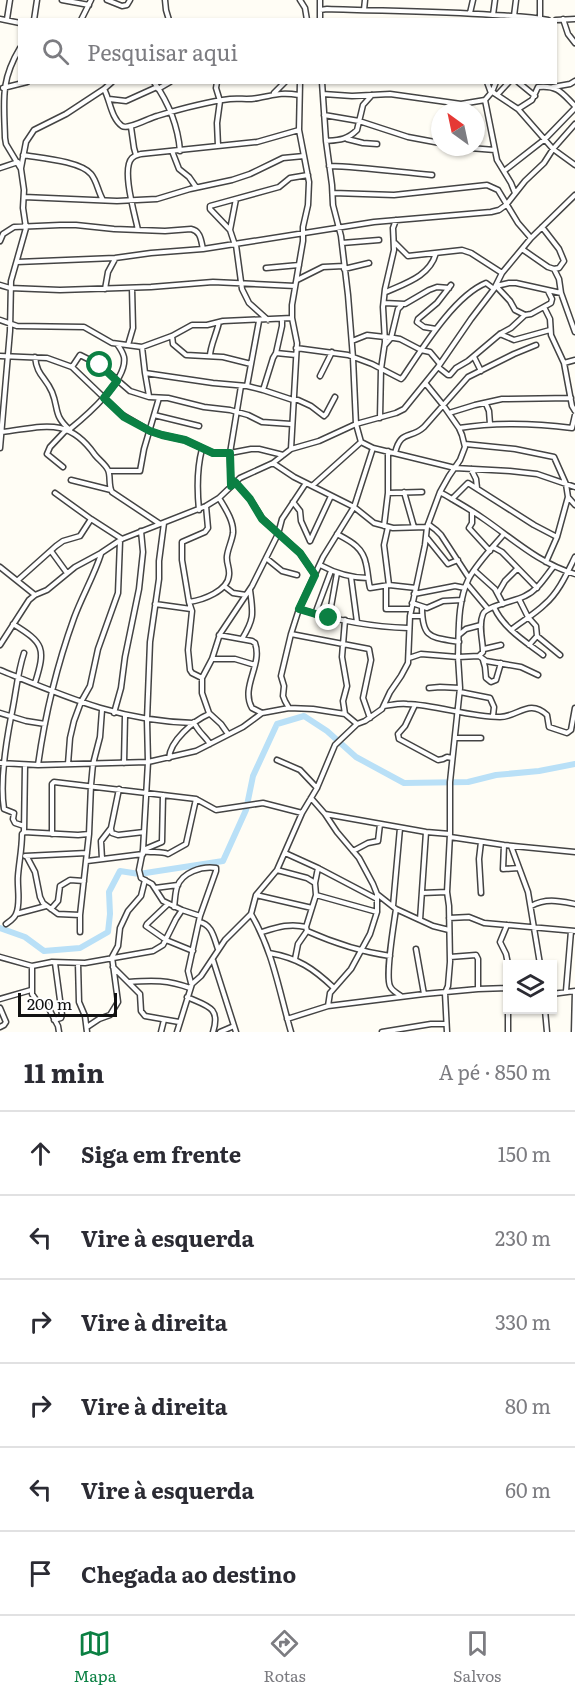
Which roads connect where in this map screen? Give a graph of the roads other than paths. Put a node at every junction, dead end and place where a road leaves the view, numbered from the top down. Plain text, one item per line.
1 (10, 0) edge
2 (37, 0) edge
3 (62, 0) edge
4 (107, 0) edge
5 (130, 0) edge
6 (165, 0) edge
7 (300, 0) edge
8 (320, 0) edge
9 (365, 0) edge
10 (473, 0) edge
11 (495, 0) edge
12 (516, 0) edge
13 (540, 0) edge
14 (90, 2) edge
15 (364, 10) junction
16 (470, 13) junction
17 (493, 15) junction
18 (320, 16) edge
19 (34, 18) edge
20 (82, 18) edge
21 (169, 18) edge
22 (307, 18) edge
23 (515, 18) edge
24 (540, 18) edge
25 (0, 19) edge
26 (563, 19) junction
27 (7, 20) junction
28 (557, 20) edge
29 (575, 20) edge
30 (18, 23) edge
31 (575, 44) edge
32 (18, 52) edge
33 (575, 81) edge
34 (21, 84) edge
35 (110, 84) edge
36 (155, 84) edge
37 (166, 84) edge
38 (217, 84) edge
39 (282, 84) edge
40 (300, 84) edge
41 (322, 84) edge
42 (488, 84) edge
43 (495, 84) edge
44 (506, 84) edge
45 (520, 84) edge
46 (552, 87) junction
47 (158, 88) junction
48 (104, 89) junction
49 (2, 91) edge
50 (285, 93) junction
51 (493, 93) junction
52 (274, 94) junction
53 (323, 94) junction
54 (299, 95) junction
55 (372, 95) junction
56 (535, 96) junction
57 (109, 99) junction
58 (485, 100) junction
59 (220, 101) junction
60 (575, 107) edge
61 (518, 109) junction
62 (171, 111) junction
63 (324, 115) junction
64 (2, 118) edge
65 (359, 121) junction
66 (575, 123) edge
67 (132, 127) junction
68 (299, 130) junction
69 (346, 138) junction
70 (545, 139) junction
71 (326, 141) junction
72 (431, 142) edge
73 (377, 144) dead end
74 (218, 146) junction
75 (485, 149) edge
76 (554, 149) junction
77 (495, 150) junction
78 (180, 151) junction
79 (172, 152) junction
80 (23, 155) junction
81 (136, 155) junction
82 (304, 156) junction
83 (18, 162) junction
84 (575, 165) edge
85 (329, 166) junction
86 (0, 168) edge
87 (21, 169) junction
88 (504, 171) junction
89 (308, 175) junction
90 (432, 175) dead end
91 (196, 188) junction
92 (333, 193) junction
93 (515, 194) junction
94 (575, 195) edge
95 (24, 197) junction
96 (236, 199) junction
97 (104, 200) junction
98 (131, 201) junction
99 (506, 205) junction
100 (396, 220) junction
101 (336, 221) junction
102 (339, 227) junction
103 (542, 227) junction
104 (26, 228) junction
105 (332, 228) junction
106 (138, 230) junction
107 (230, 231) junction
108 (303, 233) junction
109 (531, 238) junction
110 (379, 240) dead end
111 (0, 241) edge
112 (395, 242) junction
113 (342, 243) junction
114 (236, 245) junction
115 (203, 249) junction
116 (522, 249) junction
117 (436, 253) junction
118 (115, 258) junction
119 (17, 262) junction
120 (369, 263) dead end
121 (299, 265) junction
122 (344, 267) junction
123 (266, 268) dead end
124 (554, 269) junction
125 (502, 273) junction
126 (242, 283) junction
127 (296, 283) junction
128 (0, 285) edge
129 (495, 287) junction
130 (10, 288) junction
131 (132, 288) junction
132 (105, 289) junction
133 (548, 291) junction
134 (385, 292) junction
135 (561, 293) junction
136 (384, 303) junction
137 (401, 305) junction
138 (544, 307) junction
139 (9, 315) junction
140 (525, 315) junction
141 (292, 318) junction
142 (282, 319) junction
143 (1, 320) edge
144 (269, 320) junction
145 (258, 321) junction
146 (219, 322) junction
147 (10, 324) junction
148 (17, 326) junction
149 (436, 329) junction
150 (550, 330) junction
151 (10, 331) junction
152 (575, 332) edge
153 (500, 333) junction
154 (172, 336) junction
155 (385, 337) junction
156 (391, 338) junction
157 (0, 341) edge
158 (352, 341) junction
159 (8, 343) junction
160 (117, 344) junction
161 (128, 345) junction
162 (536, 345) dead end
163 (384, 346) junction
164 (142, 347) junction
165 (296, 348) junction
166 (421, 350) junction
167 (332, 352) junction
168 (276, 353) junction
169 (296, 355) junction
170 (0, 356) edge
171 (7, 356) junction
172 (210, 356) junction
173 (35, 357) junction
174 (474, 357) junction
175 (353, 358) junction
176 (575, 360) edge
177 (564, 363) junction
178 (251, 364) junction
179 (439, 365) junction
180 (72, 366) junction
181 (381, 369) junction
182 (481, 371) junction
183 (145, 373) junction
184 (320, 376) dead end
185 (117, 381) junction
186 (426, 384) junction
187 (241, 386) junction
188 (248, 386) junction
189 (263, 390) junction
190 (149, 397) junction
191 (335, 397) dead end
192 (104, 398) junction
193 (159, 398) junction
194 (571, 398) junction
195 (293, 400) junction
196 (2, 404) edge
197 (488, 404) junction
198 (443, 405) junction
199 (236, 412) junction
200 (449, 413) junction
201 (575, 413) edge
202 (154, 415) junction
203 (380, 417) junction
204 (291, 424) junction
205 (356, 424) junction
206 (490, 424) junction
207 (199, 426) dead end
208 (574, 428) edge
209 (459, 429) junction
210 (70, 430) junction
211 (150, 431) junction
212 (2, 432) junction
213 (1, 439) edge
214 (361, 442) junction
215 (465, 444) junction
216 (0, 448) edge
217 (373, 448) junction
218 (202, 449) junction
219 (291, 449) junction
220 (388, 451) junction
221 (230, 453) junction
222 (395, 453) junction
223 (283, 455) junction
224 (273, 463) junction
225 (63, 467) dead end
226 (455, 468) junction
227 (471, 468) junction
228 (109, 471) junction
229 (71, 480) dead end
230 (235, 482) junction
231 (306, 483) junction
232 (566, 484) junction
233 (231, 486) junction
234 (312, 486) junction
235 (575, 487) edge
236 (477, 489) junction
237 (111, 490) junction
238 (404, 492) junction
239 (422, 492) dead end
240 (440, 492) junction
241 (56, 493) dead end
242 (388, 493) junction
243 (331, 496) junction
244 (568, 497) junction
245 (219, 498) junction
246 (452, 499) junction
247 (293, 502) junction
248 (575, 505) edge
249 (206, 506) junction
250 (354, 507) junction
251 (199, 510) junction
252 (472, 511) junction
253 (91, 519) junction
254 (162, 523) junction
255 (427, 525) junction
256 (386, 526) junction
257 (414, 527) junction
258 (141, 531) junction
259 (278, 534) junction
260 (337, 534) junction
261 (504, 534) junction
262 (426, 537) junction
263 (557, 537) junction
264 (121, 540) junction
265 (492, 549) junction
266 (51, 551) junction
267 (101, 553) junction
268 (575, 556) edge
269 (266, 558) junction
270 (458, 560) junction
271 (546, 562) junction
272 (320, 565) junction
273 (554, 566) junction
274 (0, 567) edge
275 (518, 569) junction
276 (331, 571) junction
277 (475, 571) junction
278 (568, 572) junction
279 (67, 573) junction
280 (337, 573) junction
281 (575, 574) edge
282 (297, 575) dead end
283 (315, 575) junction
284 (351, 577) junction
285 (368, 578) junction
286 (469, 578) junction
287 (18, 580) junction
288 (387, 585) junction
289 (224, 586) junction
290 (466, 586) junction
291 (537, 588) junction
292 (250, 590) junction
293 (415, 591) junction
294 (497, 593) junction
295 (35, 595) junction
296 (246, 595) junction
297 (519, 599) junction
298 (462, 600) junction
299 (189, 602) junction
300 (412, 603) junction
301 (155, 604) junction
302 (503, 604) junction
303 (422, 607) junction
304 (495, 608) junction
305 (191, 609) junction
306 (299, 609) junction
307 (411, 609) junction
308 (488, 609) junction
309 (315, 614) junction
310 (410, 616) junction
311 (422, 616) junction
312 (528, 617) junction
313 (329, 618) junction
314 (345, 621) junction
315 (357, 622) junction
316 (13, 624) junction
317 (481, 625) junction
318 (408, 628) junction
319 (511, 630) junction
320 (291, 634) junction
321 (219, 635) junction
322 (459, 635) junction
323 (537, 636) junction
324 (242, 639) junction
325 (452, 640) junction
326 (459, 642) junction
327 (343, 643) junction
328 (0, 645) edge
329 (501, 645) dead end
330 (529, 645) junction
331 (483, 649) junction
332 (24, 653) dead end
333 (543, 655) dead end
334 (560, 655) dead end
335 (458, 657) junction
336 (409, 658) junction
337 (481, 658) junction
338 (212, 659) junction
339 (501, 663) junction
340 (255, 665) junction
341 (0, 670) edge
342 (538, 675) dead end
343 (17, 677) junction
344 (202, 678) junction
345 (35, 683) junction
346 (429, 688) dead end
347 (460, 690) junction
348 (52, 692) junction
349 (81, 702) junction
350 (416, 705) junction
351 (384, 706) junction
352 (289, 708) junction
353 (575, 708) edge
354 (102, 710) junction
355 (114, 713) junction
356 (262, 713) junction
357 (458, 713) junction
358 (0, 714) edge
359 (209, 714) junction
360 (345, 714) junction
361 (125, 716) junction
362 (493, 716) junction
363 (11, 717) junction
364 (370, 718) junction
365 (147, 720) junction
366 (194, 722) junction
367 (183, 723) junction
368 (45, 724) junction
369 (357, 724) junction
370 (182, 734) junction
371 (228, 734) junction
372 (454, 738) junction
373 (481, 738) dead end
374 (210, 744) junction
375 (169, 758) junction
376 (452, 758) junction
377 (277, 760) dead end
378 (148, 762) junction
379 (1, 763) edge
380 (124, 763) junction
381 (68, 764) junction
382 (93, 764) junction
383 (25, 765) junction
384 (38, 765) junction
385 (91, 785) junction
386 (317, 788) junction
387 (119, 789) junction
388 (146, 793) junction
389 (163, 795) junction
390 (311, 798) junction
391 (196, 799) junction
392 (302, 813) junction
393 (325, 814) junction
394 (380, 824) junction
395 (24, 826) junction
396 (111, 828) junction
397 (400, 828) junction
398 (24, 832) junction
399 (144, 832) junction
400 (426, 832) junction
401 (52, 834) junction
402 (88, 834) junction
403 (450, 836) junction
404 (481, 842) junction
405 (504, 845) junction
406 (511, 846) junction
407 (144, 851) junction
408 (353, 851) junction
409 (575, 852) edge
410 (87, 853) junction
411 (285, 853) junction
412 (24, 856) junction
413 (102, 859) junction
414 (87, 861) junction
415 (318, 868) junction
416 (519, 868) junction
417 (277, 870) junction
418 (145, 880) junction
419 (84, 881) junction
420 (315, 883) junction
421 (178, 885) junction
422 (155, 888) junction
423 (447, 892) junction
424 (422, 893) junction
425 (481, 893) dead end
426 (256, 896) junction
427 (316, 896) junction
428 (377, 897) junction
429 (168, 904) junction
430 (575, 904) edge
431 (531, 906) junction
432 (49, 907) junction
433 (174, 907) junction
434 (312, 908) junction
435 (395, 908) junction
436 (182, 910) junction
437 (377, 912) junction
438 (16, 914) junction
439 (251, 914) junction
440 (80, 915) junction
441 (449, 918) junction
442 (200, 919) junction
443 (420, 920) junction
444 (6, 924) dead end
445 (507, 925) junction
446 (532, 927) junction
447 (306, 929) junction
448 (449, 930) junction
449 (573, 931) edge
450 (80, 932) dead end
451 (262, 932) junction
452 (213, 935) junction
453 (166, 940) junction
454 (225, 940) junction
455 (353, 948) junction
456 (218, 949) junction
457 (416, 949) dead end
458 (362, 950) junction
459 (193, 951) junction
460 (269, 953) junction
461 (390, 956) junction
462 (0, 957) edge
463 (112, 957) junction
464 (358, 957) junction
465 (450, 957) junction
466 (212, 959) junction
467 (295, 959) junction
468 (507, 960) edge
469 (539, 960) edge
470 (55, 963) junction
471 (78, 963) junction
472 (32, 966) junction
473 (113, 967) junction
474 (128, 982) junction
475 (191, 986) junction
476 (503, 987) edge
477 (334, 988) junction
478 (478, 989) junction
479 (31, 990) junction
480 (566, 991) junction
481 (575, 991) edge
482 (445, 993) junction
483 (557, 993) edge
484 (424, 994) junction
485 (187, 997) junction
486 (401, 997) junction
487 (0, 999) edge
488 (328, 1006) junction
489 (0, 1008) edge
490 (508, 1014) edge
491 (545, 1014) edge
492 (287, 1019) junction
493 (54, 1020) junction
494 (164, 1020) junction
495 (179, 1022) junction
496 (446, 1024) junction
497 (234, 1026) junction
498 (0, 1027) edge
499 (87, 1030) edge
500 (59, 1032) edge
501 (161, 1032) edge
502 (177, 1032) edge
503 (213, 1032) edge
504 (220, 1032) edge
505 (236, 1032) edge
506 (291, 1032) edge
507 (382, 1032) edge
508 (447, 1032) edge
509 (508, 1032) edge
510 (546, 1032) edge
511 (574, 1032) edge

1 - 27 street
2 - 19 street
3 - 14 street
4 - 5 street
6 - 21 street
7 - 22 street
8 - 18 street
9 - 15 street
10 - 16 street
11 - 17 street
12 - 23 street
13 - 24 street
14 - 20 street
15 - 16 street
15 - 18 street
16 - 17 street
17 - 23 street
23 - 24 street
25 - 27 street
26 - 28 street
26 - 29 street
26 - 31 street
27 - 30 street
32 - 49 street
33 - 46 street
34 - 49 street
35 - 48 street
36 - 47 street
37 - 47 street
38 - 59 street
39 - 50 street
39 - 52 street
40 - 54 street
41 - 53 street
42 - 51 street
43 - 51 street
44 - 51 street
45 - 56 street
46 - 56 street
46 - 60 street
47 - 57 street
47 - 62 street
48 - 57 street
48 - 80 street
49 - 64 street
50 - 52 street
50 - 54 street
51 - 58 street
51 - 61 street
52 - 59 street
53 - 55 street
53 - 63 street
54 - 68 street
55 - 58 street
55 - 65 street
56 - 61 street
57 - 67 street
58 - 77 street
59 - 62 street
59 - 74 street
60 - 70 street
61 - 70 street
62 - 67 street
62 - 78 street
63 - 65 street
63 - 71 street
64 - 83 street
65 - 69 street
65 - 72 street
66 - 76 street
67 - 81 street
68 - 74 street
68 - 82 street
69 - 71 street
69 - 73 street
70 - 76 street
70 - 88 street
71 - 85 street
74 - 78 street
75 - 77 street
76 - 84 street
76 - 93 street
77 - 88 street
78 - 79 street
79 - 81 street
79 - 91 street
80 - 87 street
80 - 97 street
81 - 98 street
82 - 89 street
82 - 91 street
83 - 86 street
83 - 87 street
85 - 90 street
85 - 92 street
87 - 95 street
88 - 93 street
89 - 96 street
89 - 108 street
91 - 98 street
92 - 99 street
92 - 101 street
93 - 99 street
94 - 103 street
95 - 97 street
95 - 104 street
96 - 107 street
96 - 107 street
97 - 98 street
98 - 106 street
99 - 100 street
99 - 109 street
100 - 102 street
100 - 112 street
101 - 102 street
101 - 105 street
102 - 105 street
102 - 113 street
103 - 109 street
103 - 124 street
104 - 106 street
104 - 111 street
104 - 119 street
105 - 108 street
106 - 115 street
107 - 114 street
108 - 114 street
108 - 121 street
109 - 116 street
110 - 113 street
112 - 117 street
112 - 134 street
113 - 122 street
114 - 115 street
114 - 126 street
115 - 118 street
116 - 124 street
116 - 125 street
117 - 125 street
117 - 134 street
118 - 119 street
118 - 132 street
119 - 130 street
120 - 122 street
121 - 123 street
121 - 127 street
122 - 127 street
122 - 158 street
124 - 135 street
125 - 129 street
126 - 127 street
126 - 131 street
126 - 144 street
127 - 141 street
128 - 130 street
129 - 133 street
129 - 140 street
129 - 149 street
129 - 179 street
130 - 132 street
130 - 139 street
131 - 132 street
131 - 161 street
133 - 135 street
133 - 138 street
134 - 136 street
135 - 152 street
136 - 137 street
136 - 155 street
137 - 149 street
137 - 156 street
138 - 140 street
138 - 150 street
139 - 143 street
139 - 147 street
140 - 153 street
141 - 142 street
141 - 165 street
142 - 144 street
142 - 168 street
143 - 147 street
144 - 145 street
145 - 146 street
145 - 178 street
146 - 154 street
146 - 172 street
147 - 148 street
147 - 151 street
148 - 151 street
148 - 160 street
149 - 166 street
150 - 153 street
150 - 177 street
151 - 159 street
153 - 174 street
154 - 164 street
154 - 172 street
155 - 156 street
155 - 158 street
155 - 163 street
156 - 163 street
156 - 166 street
157 - 159 street
158 - 175 street
159 - 171 street
160 - 161 street
160 - 185 street
161 - 164 street
162 - 182 street
163 - 181 street
164 - 183 street
165 - 167 street
165 - 169 street
166 - 179 street
166 - 181 street
167 - 175 street
167 - 184 street
168 - 169 street
168 - 189 street
169 - 195 street
170 - 171 street
171 - 173 street
171 - 196 street
172 - 178 street
173 - 180 street
173 - 210 street
174 - 179 street
174 - 182 street
175 - 181 street
175 - 205 street
176 - 177 street
177 - 194 street
178 - 188 street
179 - 186 street
180 - 185 street
180 - 192 street
181 - 203 street
182 - 198 street
183 - 187 street
183 - 190 street
185 - 190 street
185 - 192 street
186 - 198 street
186 - 203 street
187 - 188 street
187 - 199 street
188 - 189 street
189 - 195 street
190 - 193 street
191 - 195 street
192 - 210 street
192 - 211 street
193 - 199 street
193 - 202 street
194 - 197 street
194 - 201 street
195 - 204 street
196 - 212 street
197 - 200 street
197 - 206 street
198 - 200 street
198 - 222 street
199 - 204 street
199 - 221 street
200 - 209 street
201 - 208 street
202 - 207 street
202 - 211 street
203 - 205 street
204 - 219 street
205 - 214 street
205 - 219 street
206 - 208 street
206 - 209 street
209 - 215 street
210 - 212 street
210 - 225 street
210 - 228 street
211 - 218 street
211 - 228 street
212 - 213 street
213 - 216 street
214 - 217 street
214 - 234 street
215 - 226 street
215 - 232 street
217 - 220 street
217 - 250 street
218 - 221 street
218 - 251 street
219 - 223 street
220 - 222 street
220 - 242 street
221 - 223 street
221 - 233 street
222 - 226 street
223 - 224 street
224 - 230 street
224 - 231 street
226 - 227 street
226 - 240 street
227 - 232 street
227 - 236 street
228 - 237 street
229 - 237 street
230 - 233 street
230 - 259 street
231 - 234 street
231 - 247 street
232 - 235 street
232 - 244 street
233 - 245 street
234 - 243 street
236 - 246 street
236 - 263 street
237 - 254 street
238 - 239 street
238 - 242 street
238 - 257 street
240 - 246 street
240 - 255 street
241 - 253 street
242 - 256 street
243 - 247 street
243 - 250 street
244 - 248 street
244 - 263 street
245 - 249 street
245 - 289 street
246 - 252 street
247 - 259 street
249 - 251 street
249 - 299 street
250 - 256 street
250 - 260 street
251 - 254 street
252 - 261 street
252 - 265 street
253 - 264 street
253 - 266 street
254 - 258 street
254 - 301 street
255 - 257 street
255 - 262 street
255 - 270 street
256 - 257 street
256 - 288 street
258 - 264 street
258 - 355 street
259 - 269 street
259 - 283 street
260 - 272 street
260 - 285 street
261 - 265 street
261 - 271 street
262 - 270 street
262 - 293 street
263 - 271 street
264 - 267 street
264 - 349 street
265 - 275 street
265 - 277 street
266 - 279 street
266 - 287 street
267 - 279 street
267 - 348 street
268 - 278 street
269 - 282 street
269 - 292 street
270 - 286 street
271 - 273 street
272 - 276 street
272 - 283 street
273 - 278 street
273 - 291 street
274 - 287 street
275 - 291 street
275 - 294 street
276 - 280 street
276 - 309 street
277 - 286 street
277 - 294 street
278 - 281 street
278 - 312 street
279 - 295 street
280 - 284 street
280 - 313 street
283 - 306 street
284 - 285 street
284 - 315 street
285 - 288 street
286 - 290 street
287 - 295 street
288 - 293 street
288 - 307 street
289 - 296 street
289 - 299 street
290 - 293 street
290 - 298 street
290 - 308 street
291 - 297 street
292 - 296 street
292 - 324 street
293 - 300 street
294 - 302 street
295 - 316 street
296 - 321 street
297 - 302 street
297 - 312 street
298 - 303 street
298 - 322 street
299 - 305 street
300 - 303 street
300 - 307 street
301 - 305 street
301 - 365 street
302 - 304 street
303 - 311 street
304 - 308 street
304 - 319 street
305 - 344 street
306 - 309 street
306 - 320 street
307 - 310 street
308 - 317 street
309 - 313 street
310 - 311 street
310 - 318 street
311 - 325 street
312 - 319 street
312 - 323 street
313 - 314 street
314 - 315 street
314 - 327 street
315 - 318 street
316 - 328 street
316 - 345 street
317 - 322 street
317 - 331 street
318 - 336 street
319 - 330 street
320 - 327 street
320 - 352 street
321 - 324 street
321 - 338 street
322 - 325 street
322 - 326 street
323 - 330 street
323 - 334 street
324 - 340 street
325 - 326 street
326 - 335 street
327 - 360 street
327 - 364 street
329 - 331 street
330 - 333 street
331 - 337 street
332 - 343 street
335 - 336 street
335 - 337 street
335 - 347 street
336 - 351 street
337 - 339 street
337 - 339 street
338 - 340 street
338 - 344 street
339 - 342 street
340 - 356 street
341 - 343 street
343 - 345 street
343 - 363 street
344 - 359 street
345 - 348 street
346 - 347 street
347 - 357 street
347 - 362 street
348 - 349 street
348 - 368 street
349 - 354 street
349 - 381 street
350 - 351 street
350 - 357 street
350 - 376 street
351 - 364 street
352 - 356 street
352 - 360 street
353 - 362 street
354 - 355 street
354 - 382 street
355 - 361 street
356 - 371 street
357 - 362 street
357 - 372 street
358 - 363 street
359 - 366 street
359 - 371 street
360 - 369 street
361 - 365 street
361 - 380 street
363 - 368 street
363 - 379 street
364 - 369 street
365 - 367 street
365 - 378 street
366 - 367 street
366 - 370 street
366 - 374 street
367 - 370 street
368 - 384 street
369 - 386 street
370 - 375 street
371 - 374 street
372 - 373 street
372 - 376 street
374 - 375 street
375 - 378 street
376 - 403 street
377 - 386 street
378 - 380 street
378 - 388 street
379 - 383 street
379 - 395 street
380 - 382 street
381 - 382 street
381 - 384 street
382 - 385 street
383 - 384 street
383 - 395 street
385 - 387 street
385 - 401 street
385 - 402 street
386 - 390 street
387 - 388 street
387 - 396 street
388 - 389 street
388 - 399 street
389 - 391 street
389 - 407 street
390 - 392 street
390 - 393 street
391 - 392 street
391 - 407 street
392 - 411 street
393 - 394 street
393 - 408 street
394 - 397 street
394 - 408 street
395 - 398 street
396 - 399 street
396 - 413 street
397 - 400 street
397 - 435 street
398 - 401 street
398 - 412 street
399 - 407 street
400 - 403 street
400 - 424 street
401 - 402 street
402 - 410 street
403 - 404 street
403 - 423 street
404 - 405 street
404 - 425 street
405 - 406 street
405 - 416 street
406 - 409 street
406 - 416 street
407 - 413 street
407 - 418 street
408 - 428 street
410 - 412 street
410 - 414 street
411 - 415 street
411 - 417 street
412 - 432 street
412 - 438 street
413 - 414 street
414 - 419 street
415 - 420 street
415 - 428 street
416 - 431 street
417 - 420 street
417 - 426 street
418 - 422 street
418 - 463 street
419 - 432 street
419 - 440 street
420 - 427 street
421 - 422 street
421 - 433 street
421 - 442 street
422 - 429 street
423 - 424 street
423 - 441 street
424 - 443 street
426 - 434 street
426 - 439 street
427 - 434 street
427 - 437 street
428 - 435 street
428 - 437 street
429 - 433 street
429 - 453 street
430 - 431 street
431 - 446 street
432 - 438 street
432 - 440 street
433 - 436 street
434 - 447 street
435 - 443 street
435 - 461 street
436 - 442 street
436 - 453 street
437 - 458 street
438 - 444 street
439 - 451 street
439 - 454 street
440 - 450 street
441 - 445 street
441 - 448 street
442 - 452 street
442 - 459 street
443 - 448 street
445 - 446 street
445 - 468 street
446 - 449 street
446 - 469 street
447 - 451 street
447 - 455 street
447 - 467 street
448 - 465 street
449 - 480 street
451 - 460 street
452 - 454 street
452 - 456 street
453 - 459 street
453 - 463 street
454 - 456 street
455 - 458 street
455 - 464 street
456 - 466 street
457 - 484 street
458 - 461 street
458 - 464 street
459 - 475 street
460 - 467 street
460 - 492 street
461 - 486 street
462 - 472 street
463 - 471 street
463 - 473 street
464 - 477 street
465 - 478 street
465 - 482 street
466 - 475 street
466 - 497 street
467 - 477 street
470 - 471 street
470 - 472 street
470 - 493 street
471 - 499 street
472 - 479 street
473 - 474 street
473 - 499 street
474 - 475 street
474 - 494 street
475 - 485 street
476 - 478 street
477 - 488 street
478 - 482 street
479 - 487 street
479 - 493 street
480 - 481 street
480 - 483 street
481 - 511 street
482 - 484 street
482 - 496 street
484 - 486 street
485 - 495 street
485 - 503 street
486 - 488 street
488 - 492 street
489 - 498 street
490 - 509 street
491 - 510 street
492 - 506 street
493 - 500 street
494 - 495 street
494 - 501 street
495 - 502 street
496 - 507 street
496 - 508 street
497 - 504 street
497 - 505 street

